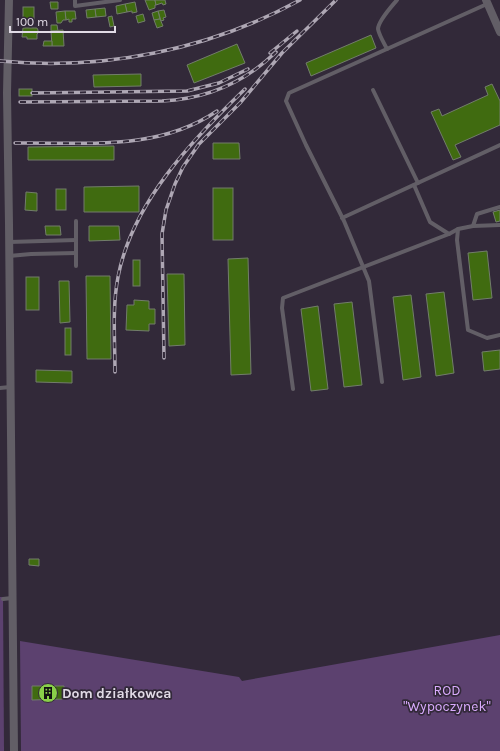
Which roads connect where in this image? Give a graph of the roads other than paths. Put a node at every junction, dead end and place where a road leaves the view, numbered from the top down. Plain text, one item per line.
1 (9, 0) edge
2 (75, 0) edge
3 (120, 0) edge
4 (397, 0) edge
5 (486, 2) edge
6 (500, 32) edge
7 (3, 49) edge
8 (387, 49) junction
9 (373, 90) dead end
10 (500, 145) edge
11 (416, 184) junction
12 (500, 207) edge
13 (342, 218) junction
14 (76, 221) dead end
15 (0, 224) edge
16 (10, 224) junction
17 (500, 225) edge
18 (473, 226) junction
19 (458, 228) junction
20 (449, 234) junction
21 (76, 240) junction
22 (10, 242) junction
23 (76, 253) junction
24 (9, 256) junction
25 (76, 266) dead end
26 (364, 267) junction
27 (500, 335) edge
28 (382, 382) dead end
29 (10, 387) junction
30 (0, 388) edge
31 (293, 389) dead end
32 (14, 751) edge

1 - 7 street
2 - 3 lane
4 - 8 lane
5 - 6 street
5 - 8 lane
7 - 16 street
8 - 13 lane
9 - 11 lane
10 - 11 lane
11 - 13 lane
11 - 20 lane
12 - 18 lane
13 - 26 lane
14 - 21 lane
15 - 16 street
16 - 22 street
17 - 18 lane
18 - 19 lane
19 - 20 lane
19 - 27 lane
20 - 26 lane
21 - 22 lane
21 - 23 lane
22 - 24 street
23 - 24 lane
23 - 25 lane
24 - 29 street
26 - 28 lane
26 - 31 lane
29 - 30 lane
29 - 32 street

